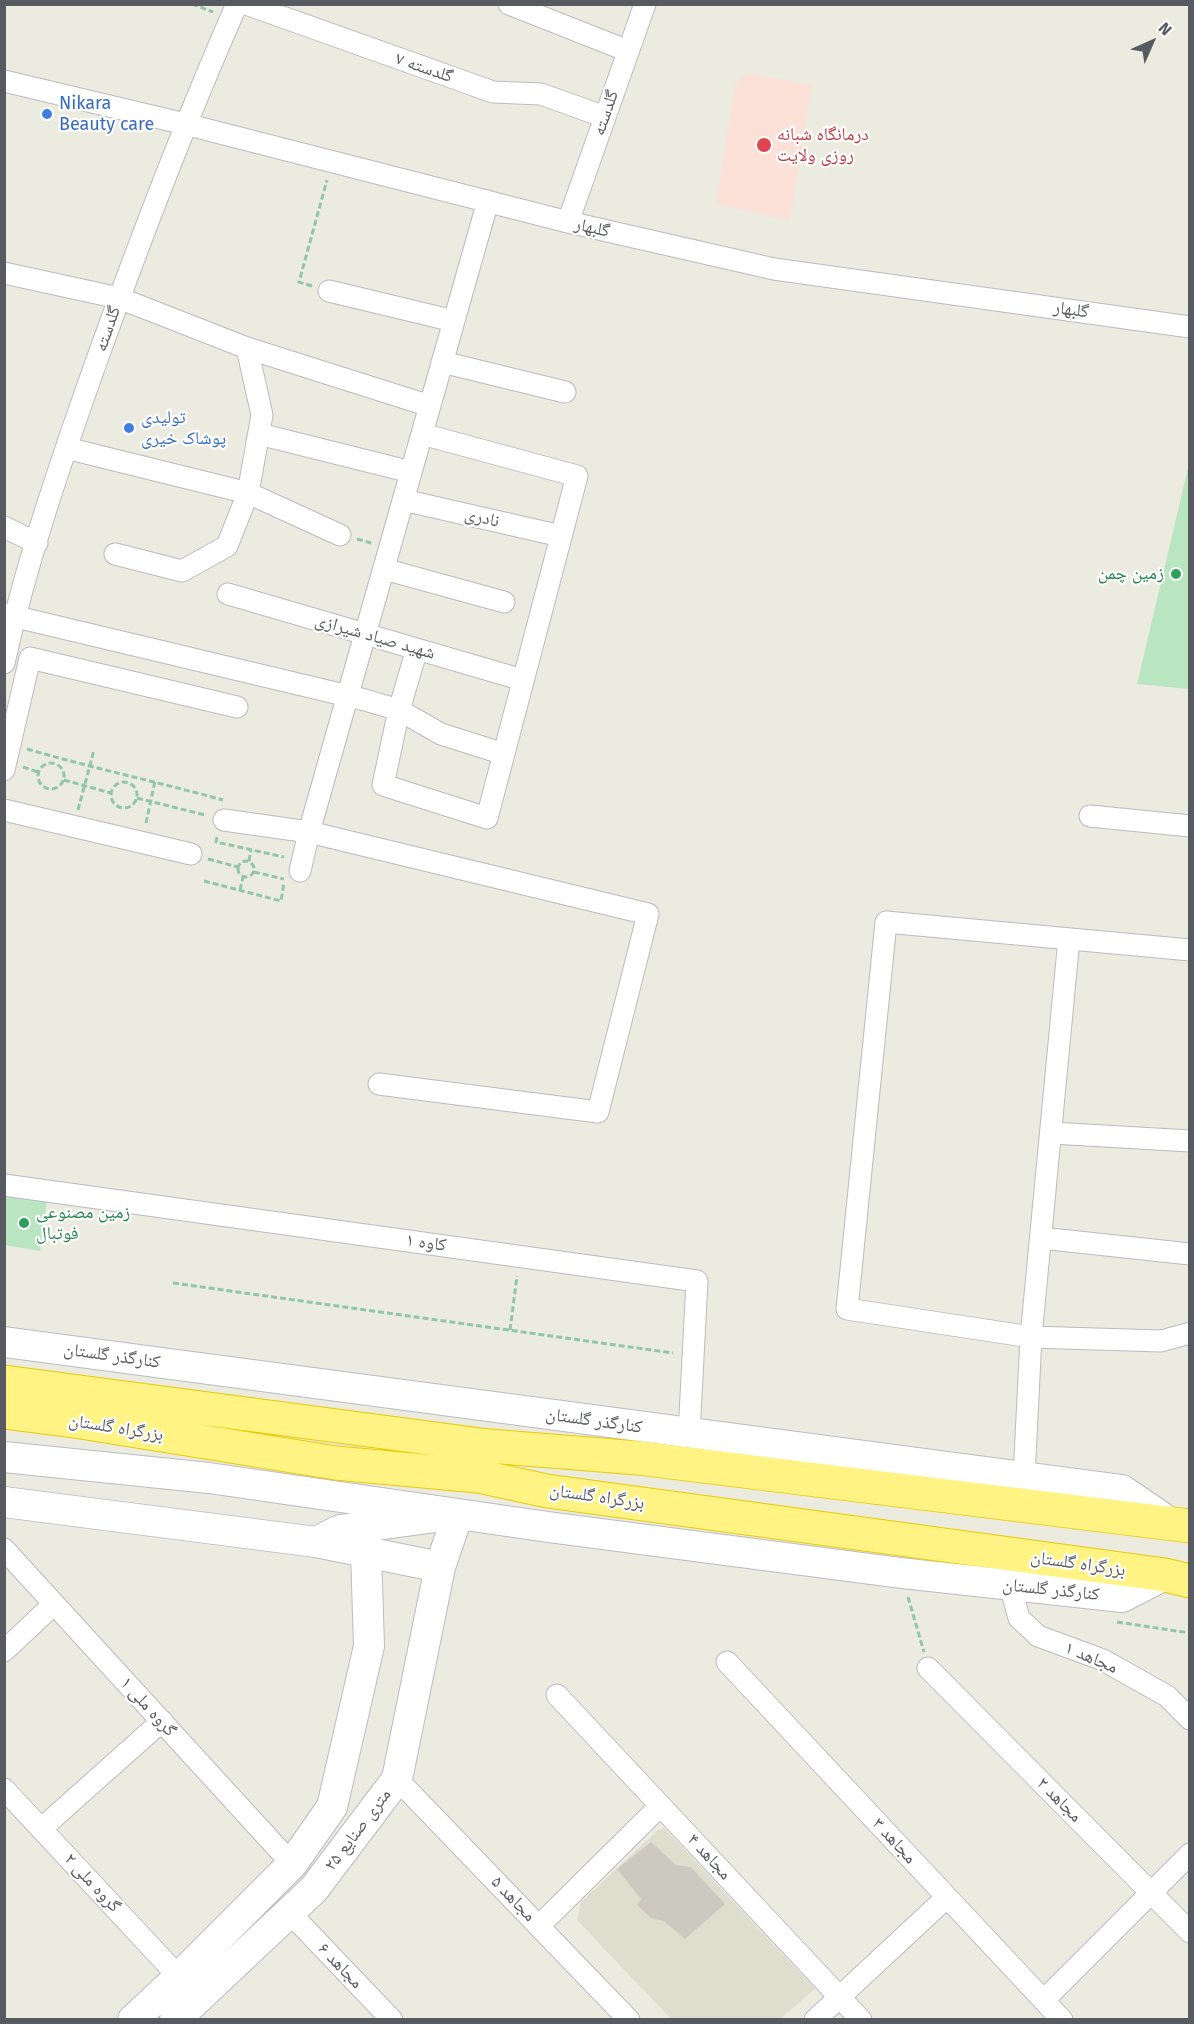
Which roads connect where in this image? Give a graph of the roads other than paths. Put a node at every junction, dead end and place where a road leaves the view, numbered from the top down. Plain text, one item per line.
1 (237, 4) edge
2 (246, 4) edge
3 (509, 4) edge
4 (645, 4) edge
5 (628, 51) junction
6 (4, 81) edge
7 (605, 117) junction
8 (185, 124) junction
9 (488, 201) junction
10 (568, 222) junction
11 (4, 273) edge
12 (329, 291) road end
13 (119, 298) junction
14 (454, 321) junction
15 (1190, 327) edge
16 (247, 348) junction
17 (442, 362) junction
18 (565, 392) dead end
19 (430, 406) junction
20 (259, 434) junction
21 (422, 434) junction
22 (66, 448) junction
23 (411, 472) junction
24 (248, 493) junction
25 (403, 500) junction
26 (4, 527) edge
27 (340, 535) road end
28 (561, 536) junction
29 (37, 543) junction
30 (115, 554) dead end
31 (384, 569) junction
32 (228, 594) dead end
33 (504, 602) dead end
34 (10, 615) edge
35 (365, 634) junction
36 (417, 649) junction
37 (4, 663) edge
38 (523, 680) junction
39 (348, 696) junction
40 (237, 707) dead end
41 (399, 710) junction
42 (504, 754) junction
43 (4, 770) edge
44 (4, 810) edge
45 (1090, 816) dead end
46 (224, 820) road end
47 (1190, 826) edge
48 (309, 832) junction
49 (191, 854) road end
50 (291, 873) road end
51 (1069, 939) junction
52 (1190, 950) edge
53 (378, 1084) dead end
54 (1052, 1133) junction
55 (1190, 1141) edge
56 (4, 1185) edge
57 (1041, 1238) junction
58 (1190, 1254) edge
59 (1190, 1333) edge
60 (1031, 1337) junction
61 (4, 1342) edge
62 (4, 1382) edge
63 (4, 1412) edge
64 (689, 1449) junction
65 (4, 1457) edge
66 (726, 1469) junction
67 (1024, 1477) junction
68 (4, 1502) edge
69 (684, 1509) junction
70 (458, 1514) junction
71 (725, 1515) junction
72 (1181, 1525) edge
73 (316, 1542) junction
74 (4, 1549) edge
75 (366, 1552) junction
76 (440, 1567) junction
77 (1177, 1578) edge
78 (1010, 1585) junction
79 (54, 1604) junction
80 (4, 1651) edge
81 (727, 1662) dead end
82 (928, 1668) road end
83 (557, 1695) dead end
84 (1190, 1719) edge
85 (162, 1721) junction
86 (397, 1779) junction
87 (4, 1789) edge
88 (660, 1806) junction
89 (41, 1829) junction
90 (1190, 1854) edge
91 (292, 1864) junction
92 (314, 1889) junction
93 (1151, 1893) junction
94 (947, 1897) junction
95 (289, 1912) junction
96 (539, 1926) junction
97 (1190, 1932) edge
98 (179, 1977) junction
99 (839, 1996) junction
100 (1044, 2000) junction
101 (186, 2016) edge
102 (134, 2019) edge
103 (392, 2019) edge
104 (629, 2019) edge
105 (814, 2019) edge
106 (861, 2019) edge
107 (1062, 2019) edge

1 - 8 street, گلدسته
2 - 7 street, گلدسته ۷
3 - 5 street
4 - 5 street, گلدسته
5 - 7 street, گلدسته
6 - 8 street, گلبهار
7 - 10 street, گلدسته
8 - 9 street, گلبهار
8 - 13 street, گلدسته
9 - 10 street, گلبهار
9 - 14 street
10 - 15 street, گلبهار
11 - 13 street
12 - 14 street
13 - 16 street
13 - 22 street, گلدسته
14 - 17 street
16 - 19 street
16 - 20 street
17 - 18 street
17 - 19 street
19 - 21 street
20 - 23 street
20 - 24 street
21 - 23 street
21 - 28 street
22 - 24 street
22 - 29 street, گلدسته
23 - 25 street
24 - 27 street
24 - 30 street
25 - 28 street, نادری
25 - 31 street
26 - 29 street
28 - 38 street
29 - 34 street, گلدسته
31 - 33 street
31 - 35 street
32 - 35 street, شهید صیاد شیرازی
34 - 37 street, گلدسته
34 - 39 street
35 - 36 street, شهید صیاد شیرازی
35 - 39 street
36 - 38 street, شهید صیاد شیرازی
36 - 41 street
38 - 42 street
39 - 41 street
39 - 48 street
40 - 43 street
41 - 42 street
41 - 42 street
44 - 49 street
45 - 47 street
46 - 48 street
48 - 50 street
48 - 53 street
51 - 52 street
51 - 54 street
51 - 60 street
54 - 55 street
54 - 57 street
56 - 64 street, کاوه ۱
57 - 58 street
57 - 60 street
59 - 60 street
60 - 67 street
61 - 64 street, کنارگذر گلستان
62 - 64 highway, بزرگراه گلستان
63 - 69 highway, بزرگراه گلستان
64 - 66 highway, بزرگراه گلستان
64 - 67 street, کنارگذر گلستان
64 - 69 highway
65 - 70 street, کنارگذر گلستان
66 - 71 highway
66 - 72 highway, بزرگراه گلستان
67 - 72 street, کنارگذر گلستان
68 - 73 street
69 - 71 highway, بزرگراه گلستان
70 - 73 street
70 - 76 street, ۲۵ متری صنایع
70 - 78 street, کنارگذر گلستان
71 - 77 highway, بزرگراه گلستان
73 - 75 street
74 - 79 street, گروه ملی ۱
75 - 76 street
75 - 91 street, ۲۵ متری صنایع
76 - 86 street, ۲۵ متری صنایع
77 - 78 street, کنارگذر گلستان
78 - 84 street, ۱ مجاهد
79 - 80 street
79 - 85 street, گروه ملی ۱
81 - 94 street, مجاهد ۳
82 - 93 street, مجاهد ۲
83 - 88 street, مجاهد ۴
85 - 89 street
85 - 91 street, گروه ملی ۱
86 - 92 street, ۲۵ متری صنایع
86 - 96 street, ۵ مجاهد
87 - 89 street, گروه ملی ۲
88 - 96 street
88 - 99 street, مجاهد ۴
89 - 98 street, گروه ملی ۲
90 - 93 street
91 - 92 street
91 - 98 street, ۲۵ متری صنایع
92 - 95 street, ۲۵ متری صنایع
93 - 97 street, مجاهد ۲
93 - 100 street
94 - 99 street
94 - 100 street, مجاهد ۳
95 - 101 street, ۲۵ متری صنایع
95 - 103 street, ۶ مجاهد
96 - 104 street, ۵ مجاهد
98 - 102 street, ۲۵ متری صنایع
99 - 105 street
99 - 106 street, مجاهد ۴
100 - 107 street, مجاهد ۳

